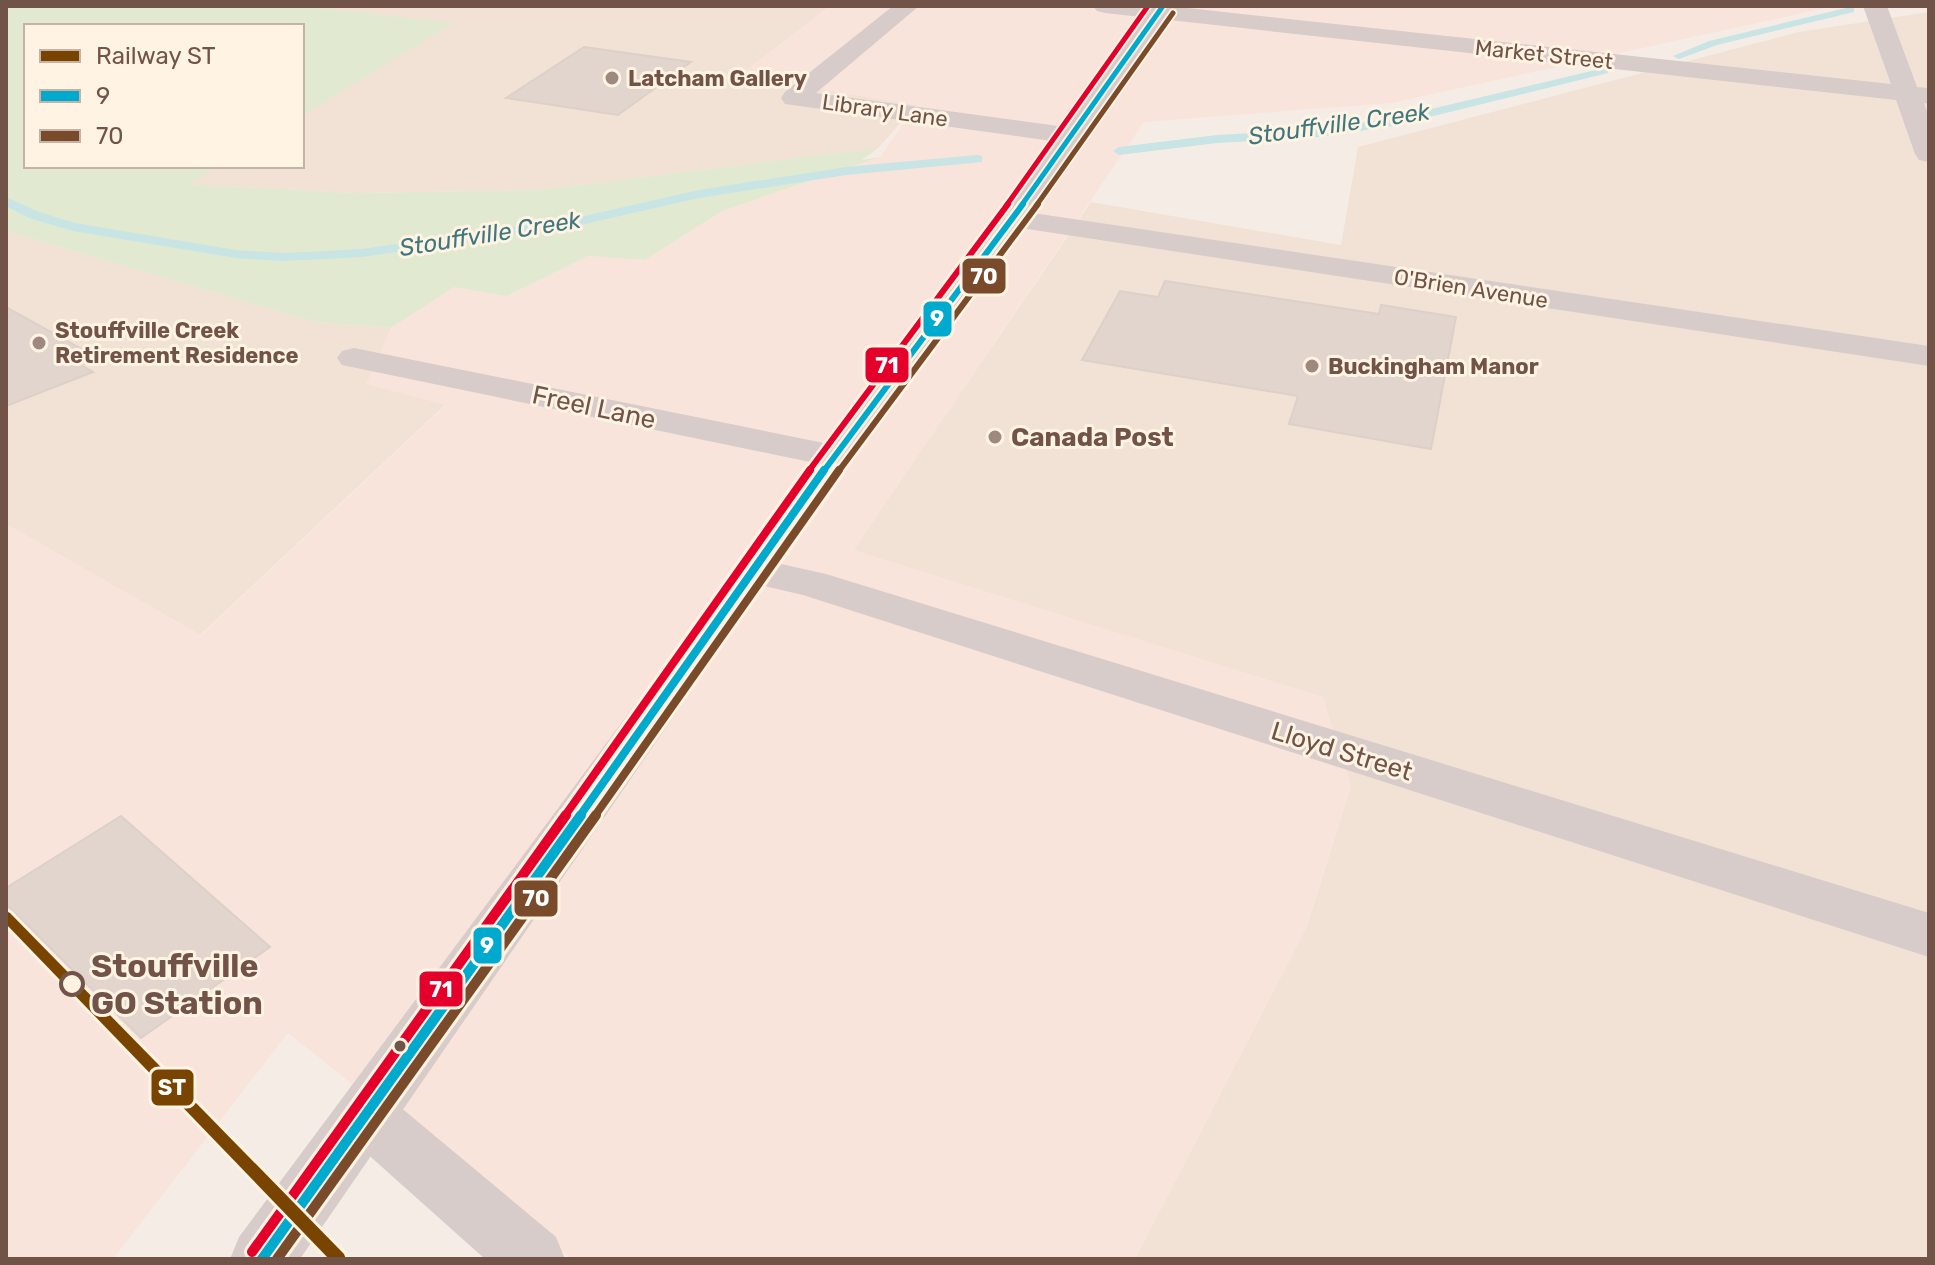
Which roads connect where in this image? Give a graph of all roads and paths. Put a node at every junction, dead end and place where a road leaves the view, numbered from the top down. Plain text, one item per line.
1 (907, 6) edge
2 (1105, 6) edge
3 (1875, 6) edge
4 (1160, 9) edge
5 (1917, 95) edge
6 (1073, 136) junction
7 (1929, 154) edge
8 (1012, 219) junction
9 (1929, 356) edge
10 (354, 358) dead end
11 (834, 456) junction
12 (754, 571) junction
13 (1929, 935) edge
14 (366, 1115) junction
15 (262, 1259) edge
16 (533, 1259) edge

1 - 6 street, Library Lane
2 - 4 street, Market Street
3 - 5 street
4 - 5 street, Market Street
4 - 6 street
5 - 7 street
6 - 8 street
8 - 9 street, O'Brien Avenue
8 - 11 street
10 - 11 street, Freel Lane
11 - 12 street
12 - 13 street, Lloyd Street
12 - 14 street
14 - 15 street
14 - 16 street

